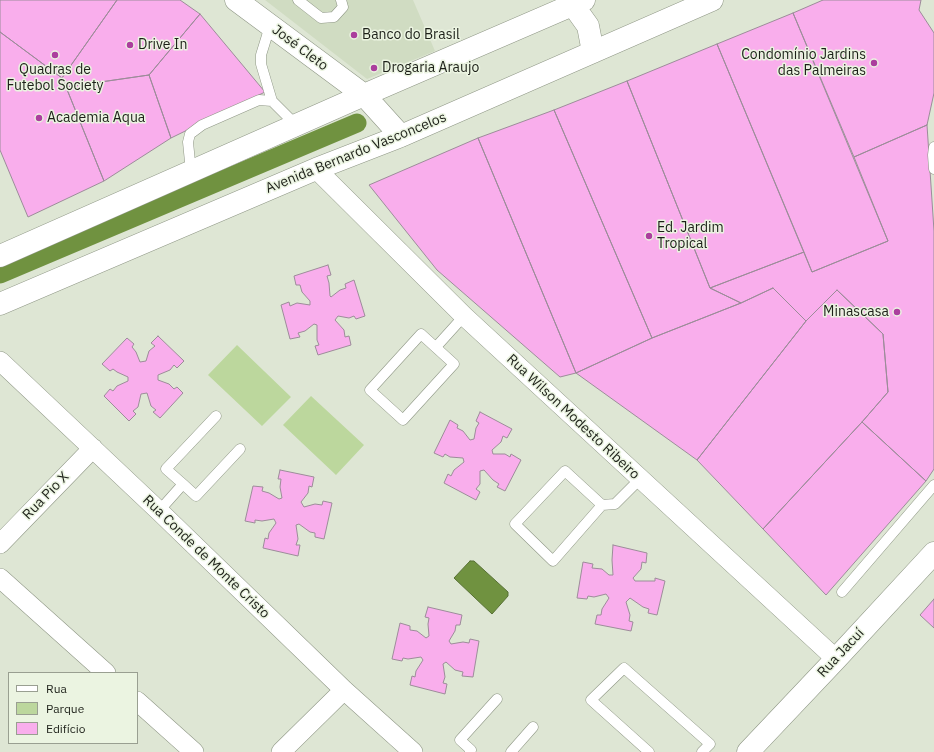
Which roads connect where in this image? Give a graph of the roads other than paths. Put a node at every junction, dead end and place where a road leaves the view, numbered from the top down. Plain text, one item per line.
1 (236, 0) edge
2 (298, 0) edge
3 (341, 0) edge
4 (711, 0) edge
5 (578, 2) edge
6 (270, 26) junction
7 (593, 52) junction
8 (364, 95) junction
9 (272, 101) junction
10 (296, 125) junction
11 (402, 136) junction
12 (934, 147) edge
13 (316, 169) junction
14 (934, 169) edge
15 (192, 172) junction
16 (0, 256) edge
17 (0, 304) edge
18 (464, 316) junction
19 (436, 347) junction
20 (0, 361) edge
21 (216, 416) dead end
22 (93, 448) junction
23 (240, 448) dead end
24 (640, 479) junction
25 (183, 484) junction
26 (934, 485) edge
27 (602, 505) junction
28 (159, 511) junction
29 (0, 544) edge
30 (934, 553) edge
31 (0, 578) edge
32 (842, 592) dead end
33 (836, 659) junction
34 (105, 672) edge
35 (344, 690) junction
36 (497, 699) dead end
37 (138, 702) edge
38 (533, 727) dead end
39 (471, 751) edge
40 (194, 752) edge
41 (280, 752) edge
42 (413, 752) edge
43 (511, 752) edge
44 (649, 752) edge
45 (702, 752) edge
46 (748, 752) edge

1 - 6 main road, José Cleto
2 - 3 lane
4 - 7 main road, Avenida Bernardo Vasconcelos
5 - 7 main road
5 - 8 main road
6 - 8 main road, José Cleto
6 - 9 lane
7 - 11 main road, Avenida Bernardo Vasconcelos
8 - 10 main road
8 - 11 main road, José Cleto
9 - 10 lane
9 - 15 lane
10 - 15 main road
11 - 13 main road, Avenida Bernardo Vasconcelos
12 - 14 lane
13 - 17 main road, Avenida Bernardo Vasconcelos
13 - 18 street, Rua Wilson Modesto Ribeiro
15 - 16 main road
18 - 19 lane
18 - 24 street, Rua Wilson Modesto Ribeiro
19 - 19 lane
20 - 22 street, Rua Conde de Monte Cristo
21 - 25 lane
22 - 28 street, Rua Conde de Monte Cristo
22 - 29 street, Rua Pio X
23 - 25 lane
24 - 27 lane
24 - 33 street, Rua Wilson Modesto Ribeiro
25 - 28 lane
26 - 32 lane
27 - 27 lane
28 - 35 street, Rua Conde de Monte Cristo
30 - 33 main road, Rua Jacuí
31 - 34 street
33 - 46 main road, Rua Jacuí
35 - 41 street
35 - 42 street, Rua Conde de Monte Cristo
36 - 39 lane
37 - 40 street
38 - 43 lane
44 - 45 lane

